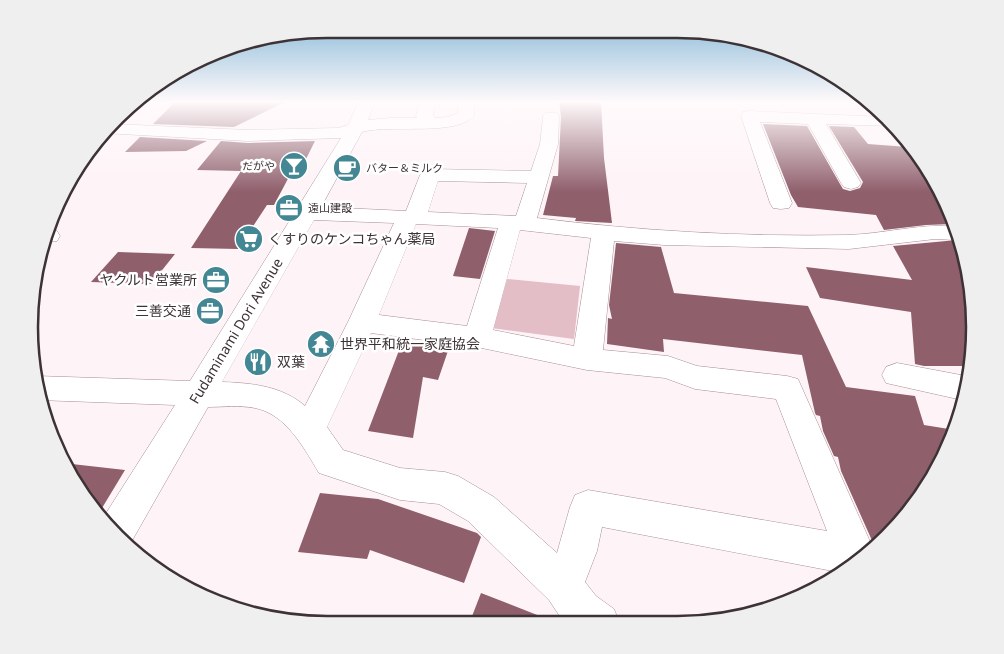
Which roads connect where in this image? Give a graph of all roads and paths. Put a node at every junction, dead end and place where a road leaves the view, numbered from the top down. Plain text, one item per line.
1 (192, 132) edge
2 (346, 132) edge
3 (354, 132) edge
4 (550, 132) edge
5 (755, 132) edge
6 (821, 132) edge
7 (539, 177) junction
8 (851, 183) dead end
9 (781, 203) dead end
10 (307, 214) junction
11 (411, 218) junction
12 (518, 223) junction
13 (603, 233) junction
14 (951, 233) edge
15 (362, 322) junction
16 (477, 337) junction
17 (587, 359) junction
18 (897, 375) dead end
19 (960, 387) edge
20 (44, 388) edge
21 (198, 394) junction
22 (310, 429) junction
23 (119, 528) edge
24 (856, 555) edge
25 (854, 556) edge
26 (580, 611) edge

1 - 2 street
3 - 10 street, Fudaminami Dori Avenue
4 - 7 street
5 - 9 street
6 - 8 street
7 - 11 street
7 - 12 street
10 - 11 street
10 - 21 street, Fudaminami Dori Avenue
11 - 12 street
11 - 15 street
12 - 13 street
12 - 16 street
13 - 14 street
13 - 17 street
15 - 16 street
15 - 22 street
16 - 17 street
17 - 24 street
18 - 19 street
20 - 21 street
21 - 22 street
21 - 23 street, Fudaminami Dori Avenue
22 - 26 street
25 - 26 street

